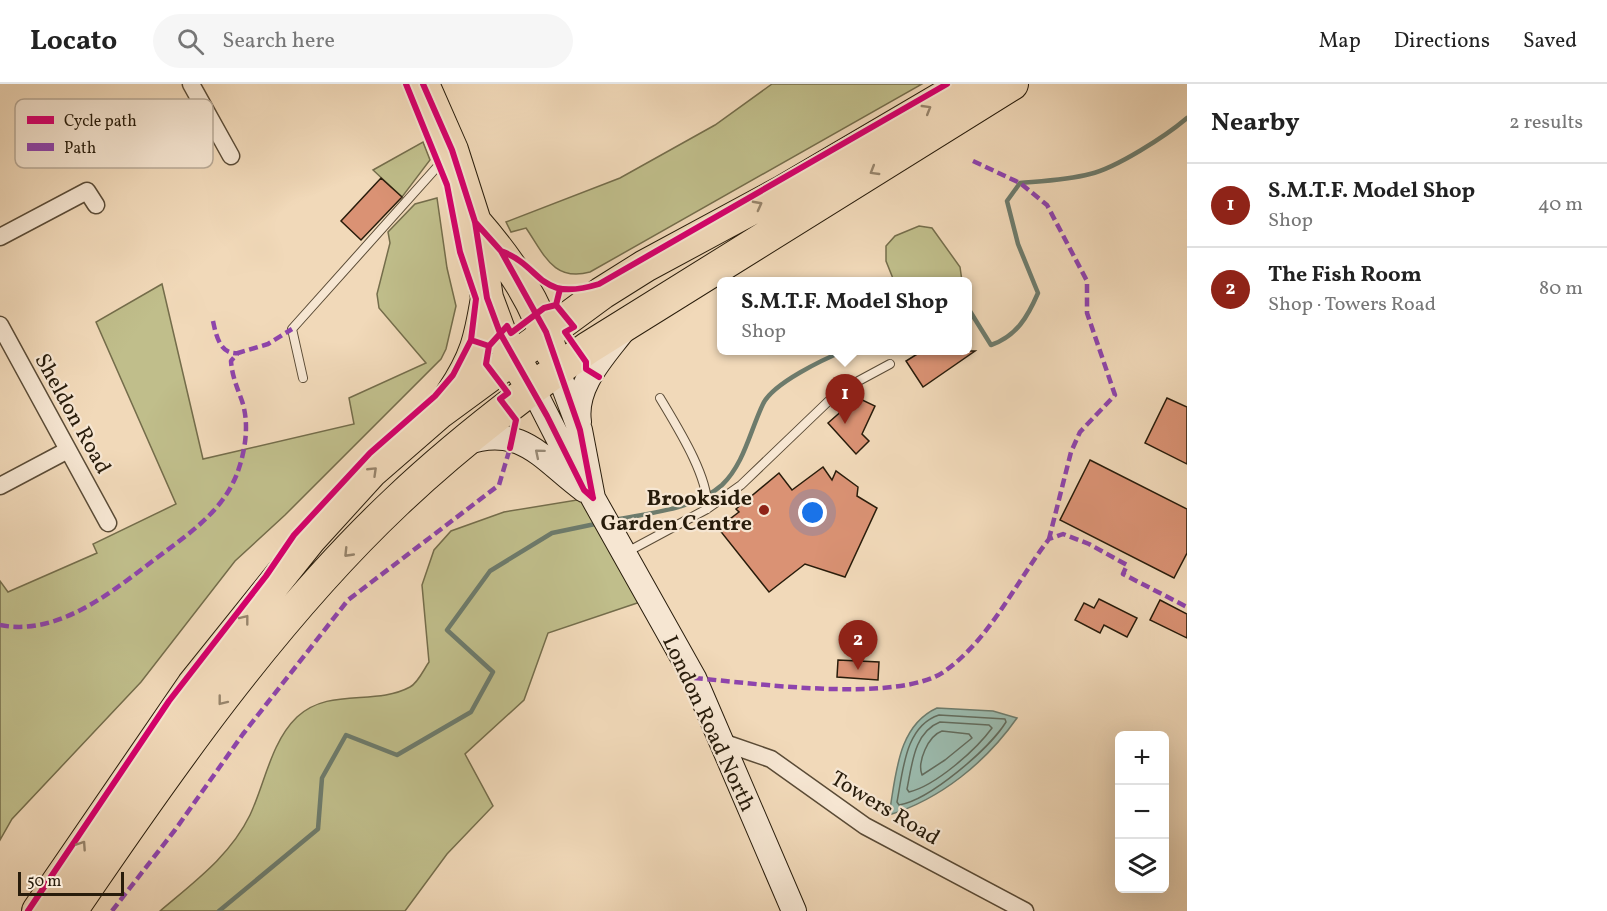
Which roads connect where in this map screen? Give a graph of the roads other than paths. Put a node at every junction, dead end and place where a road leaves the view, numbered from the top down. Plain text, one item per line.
1 (191, 84) edge
2 (423, 84) edge
3 (966, 84) edge
4 (1012, 84) edge
5 (199, 99) edge
6 (213, 124) edge
7 (452, 150) junction
8 (231, 156) dead end
9 (827, 200) junction
10 (96, 205) dead end
11 (481, 228) junction
12 (0, 237) edge
13 (514, 273) junction
14 (602, 293) junction
15 (487, 298) junction
16 (632, 318) junction
17 (0, 325) edge
18 (536, 360) junction
19 (890, 364) dead end
20 (303, 378) dead end
21 (660, 398) dead end
22 (440, 412) junction
23 (580, 430) junction
24 (465, 443) junction
25 (68, 450) junction
26 (0, 486) edge
27 (592, 499) junction
28 (707, 509) junction
29 (108, 523) dead end
30 (619, 546) junction
31 (282, 573) junction
32 (724, 743) junction
33 (38, 911) edge
34 (72, 911) edge
35 (794, 911) edge
36 (1025, 911) edge

1 - 5 street
2 - 7 highway
14 -> 3 highway
4 -> 9 highway
6 - 8 street
7 - 11 highway
7 - 20 lane
9 - 16 highway
9 - 18 highway
10 - 12 street
11 - 13 highway
11 - 15 highway
11 - 18 highway
13 - 14 highway
13 - 18 highway
14 - 18 highway
15 - 18 highway
15 - 22 highway
16 - 18 highway
16 - 23 main road
17 - 25 street, Sheldon Road
18 - 22 highway
18 - 23 main road
18 - 24 highway
18 - 27 main road, London Road North
18 - 31 highway
19 - 28 lane
21 - 28 lane
31 -> 22 highway
23 - 27 main road
27 -> 24 main road
24 -> 34 highway
25 - 26 street
25 - 29 street, Sheldon Road
27 - 30 main road, London Road North
28 - 30 lane
30 - 32 main road, London Road North
33 -> 31 highway
32 - 35 main road, London Road North
32 - 36 street, Towers Road

